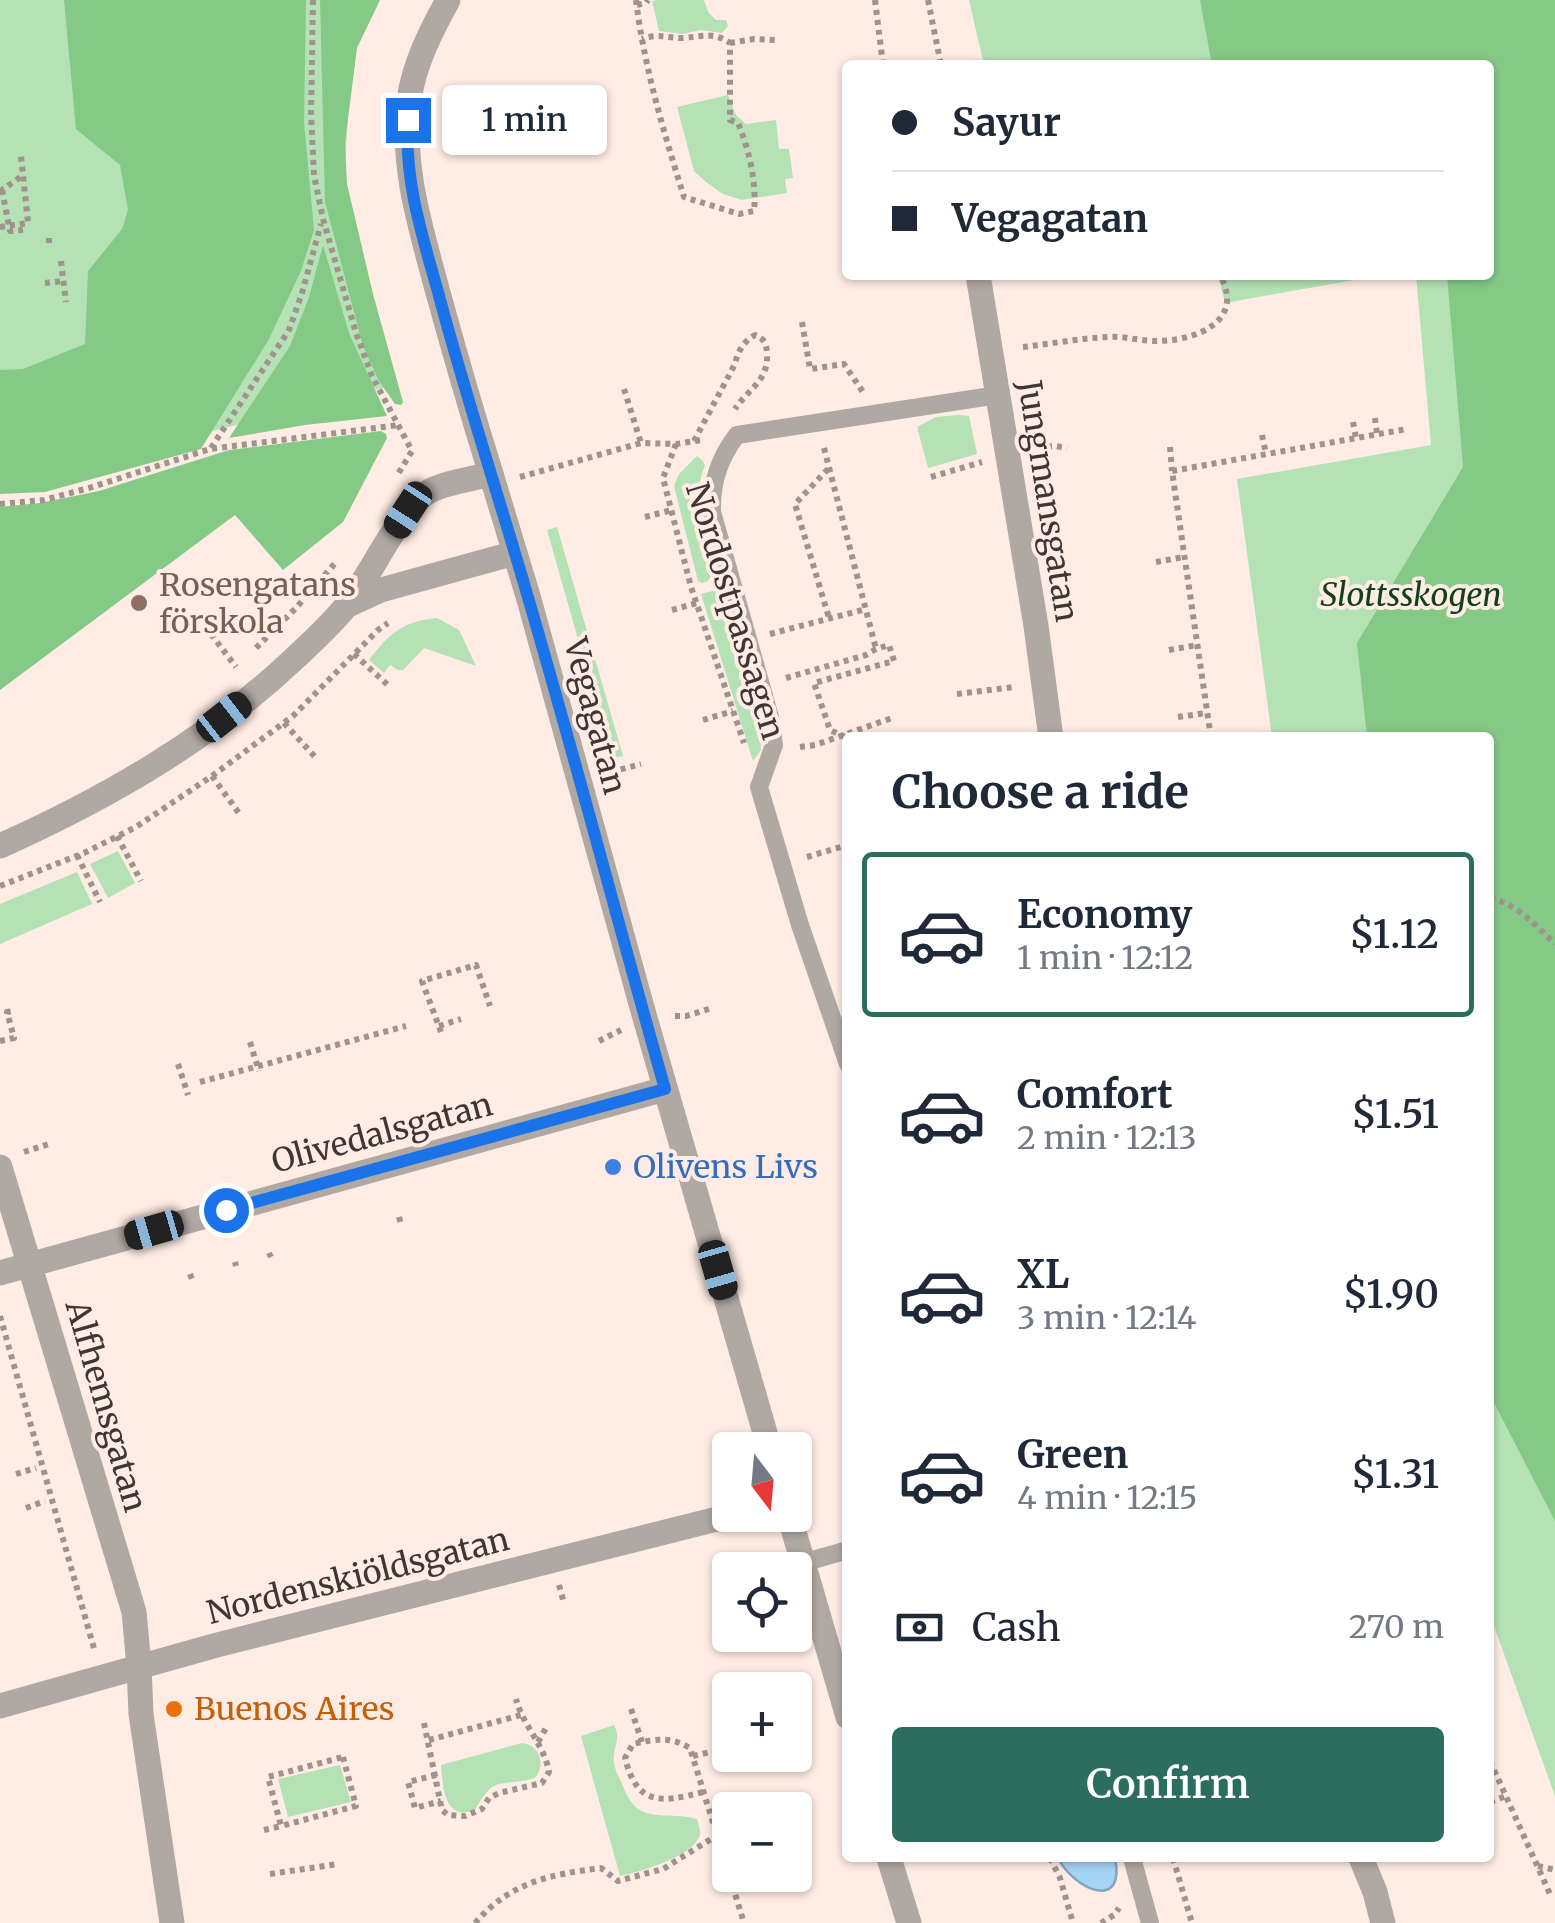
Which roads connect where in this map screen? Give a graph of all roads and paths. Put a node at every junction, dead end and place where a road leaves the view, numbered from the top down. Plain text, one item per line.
1 (313, 0) edge
2 (448, 0) edge
3 (648, 0) edge
4 (876, 0) edge
5 (928, 0) edge
6 (637, 2) edge
7 (642, 40) junction
8 (776, 40) dead end
9 (730, 42) junction
10 (882, 60) edge
11 (940, 60) edge
12 (21, 156) dead end
13 (23, 176) junction
14 (1, 189) edge
15 (322, 220) junction
16 (5, 226) edge
17 (22, 230) dead end
18 (61, 261) dead end
19 (64, 280) junction
20 (979, 280) edge
21 (1222, 280) edge
22 (45, 283) dead end
23 (66, 302) dead end
24 (802, 322) dead end
25 (1023, 348) dead end
26 (624, 388) dead end
27 (998, 395) junction
28 (878, 414) junction
29 (1376, 418) dead end
30 (1353, 422) dead end
31 (818, 423) junction
32 (399, 426) junction
33 (1407, 429) dead end
34 (1262, 434) dead end
35 (1377, 434) junction
36 (737, 435) junction
37 (1356, 438) junction
38 (694, 441) dead end
39 (641, 443) junction
40 (1037, 447) dead end
41 (1170, 447) dead end
42 (1067, 448) dead end
43 (210, 449) junction
44 (1266, 454) junction
45 (982, 462) dead end
46 (829, 468) junction
47 (1172, 471) junction
48 (491, 474) junction
49 (396, 477) dead end
50 (519, 478) dead end
51 (931, 478) dead end
52 (0, 504) edge
53 (672, 510) junction
54 (645, 518) dead end
55 (346, 551) dead end
56 (515, 554) junction
57 (1184, 556) junction
58 (1156, 562) dead end
59 (697, 603) junction
60 (346, 606) junction
61 (866, 609) junction
62 (672, 610) dead end
63 (830, 618) junction
64 (205, 626) dead end
65 (748, 640) junction
66 (1198, 645) junction
67 (876, 649) junction
68 (1168, 650) dead end
69 (354, 654) dead end
70 (236, 667) junction
71 (224, 677) dead end
72 (761, 686) junction
73 (390, 687) dead end
74 (1014, 687) dead end
75 (956, 694) dead end
76 (733, 710) junction
77 (1208, 712) junction
78 (1178, 717) dead end
79 (892, 718) dead end
80 (704, 720) dead end
81 (284, 722) dead end
82 (859, 732) edge
83 (1050, 732) edge
84 (1210, 732) edge
85 (842, 736) edge
86 (842, 739) edge
87 (815, 745) dead end
88 (316, 758) dead end
89 (641, 764) dead end
90 (612, 772) dead end
91 (212, 776) dead end
92 (759, 787) junction
93 (241, 816) dead end
94 (117, 836) dead end
95 (0, 846) edge
96 (842, 847) edge
97 (78, 855) dead end
98 (782, 864) junction
99 (140, 881) dead end
100 (1494, 898) edge
101 (100, 902) dead end
102 (1555, 944) edge
103 (490, 1006) dead end
104 (13, 1010) dead end
105 (462, 1019) dead end
106 (406, 1026) dead end
107 (0, 1041) edge
108 (250, 1042) dead end
109 (842, 1047) edge
110 (298, 1056) junction
111 (308, 1059) dead end
112 (178, 1064) dead end
113 (258, 1068) junction
114 (200, 1082) dead end
115 (665, 1089) junction
116 (188, 1096) dead end
117 (52, 1143) dead end
118 (8, 1160) edge
119 (30, 1264) junction
120 (0, 1273) edge
121 (0, 1316) edge
122 (765, 1432) edge
123 (36, 1468) dead end
124 (16, 1474) dead end
125 (45, 1502) dead end
126 (26, 1508) dead end
127 (712, 1520) edge
128 (842, 1552) edge
129 (812, 1560) edge
130 (812, 1596) edge
131 (139, 1666) junction
132 (102, 1677) junction
133 (842, 1697) edge
134 (516, 1699) dead end
135 (0, 1706) edge
136 (631, 1709) dead end
137 (521, 1715) junction
138 (424, 1723) dead end
139 (546, 1728) dead end
140 (429, 1740) junction
141 (538, 1742) junction
142 (642, 1742) junction
143 (712, 1752) edge
144 (693, 1756) junction
145 (1494, 1770) edge
146 (436, 1775) junction
147 (703, 1792) junction
148 (1506, 1796) junction
149 (1494, 1800) edge
150 (441, 1801) junction
151 (712, 1822) edge
152 (282, 1826) junction
153 (264, 1830) dead end
154 (712, 1838) edge
155 (890, 1862) edge
156 (1052, 1862) edge
157 (1133, 1862) edge
158 (1173, 1862) edge
159 (1363, 1862) edge
160 (338, 1864) dead end
161 (1538, 1866) junction
162 (1555, 1870) edge
163 (270, 1874) dead end
164 (736, 1892) edge
165 (1550, 1894) dead end
166 (172, 1923) edge
167 (475, 1923) edge
168 (744, 1923) edge
169 (908, 1923) edge
170 (1074, 1923) edge
171 (1150, 1923) edge
172 (1192, 1923) edge
173 (1383, 1923) edge

1 - 15 path
2 - 48 street, Vegagatan
3 - 6 path
4 - 10 path
5 - 11 path
6 - 7 path
7 - 9 path
7 - 9 path
8 - 9 path
12 - 13 path
13 - 14 path
13 - 16 path
14 - 16 path
15 - 32 path
15 - 43 path
16 - 17 path
18 - 19 path
19 - 22 path
19 - 23 path
20 - 27 street, Jungmansgatan
21 - 25 path
24 - 28 path
26 - 39 path
27 - 28 lane, Nordostpassagen
27 - 83 street, Jungmansgatan
28 - 31 lane, Nordostpassagen
29 - 35 path
30 - 37 path
31 - 36 lane, Nordostpassagen
31 - 46 path
32 - 43 path
32 - 49 path
33 - 35 path
34 - 44 path
35 - 37 path
36 - 38 path
36 - 65 lane, Nordostpassagen
37 - 44 path
39 - 50 path
39 - 53 path, Nordostpassagen
40 - 42 path
41 - 47 path
43 - 52 path
44 - 47 path
45 - 51 path
46 - 61 path
46 - 63 path
47 - 57 path
48 - 56 street, Vegagatan
48 - 60 street
53 - 54 path
53 - 59 path, Nordostpassagen
55 - 70 path
56 - 60 street
56 - 115 street, Vegagatan
57 - 58 path
57 - 66 path
59 - 62 path
59 - 76 path, Nordostpassagen
60 - 95 street
61 - 63 path
61 - 67 path
63 - 65 path
64 - 70 path
65 - 72 lane, Nordostpassagen
66 - 68 path
66 - 77 path
67 - 72 path
67 - 85 path
69 - 73 path
70 - 71 path
72 - 92 lane, Nordostpassagen
74 - 75 path
76 - 80 path
76 - 92 path, Nordostpassagen
77 - 78 path
77 - 84 path
79 - 82 path
81 - 88 path
86 - 87 path
89 - 90 path
91 - 93 path
92 - 98 lane, Nordostpassagen
94 - 99 path
96 - 98 path
97 - 101 path
98 - 109 lane, Nordostpassagen
100 - 102 path
103 - 105 path
104 - 107 path
106 - 110 path
108 - 113 path
110 - 111 path
110 - 113 path
112 - 116 path
113 - 114 path
115 - 119 street, Olivedalsgatan
115 - 122 street, Vegagatan
117 - 118 path
118 - 119 street, Alfhemsgatan
119 - 120 street, Olivedalsgatan
119 - 131 street, Alfhemsgatan
121 - 132 path
123 - 124 path
125 - 126 path
127 - 131 street, Nordenskiöldsgatan
128 - 129 lane
130 - 133 street
131 - 132 street, Nordenskiöldsgatan
131 - 166 street, Alfhemsgatan
132 - 135 street, Nordenskiöldsgatan
134 - 137 path
136 - 142 path
137 - 140 path
137 - 141 path
138 - 140 path
139 - 141 path
140 - 146 path
141 - 150 path
142 - 144 path
142 - 147 path
143 - 144 path
144 - 147 path
145 - 148 path
146 - 150 path
146 - 150 path
147 - 151 path
148 - 149 path
148 - 161 path
152 - 152 path
152 - 153 path
154 - 167 path
155 - 169 street
156 - 170 path
157 - 171 lane
158 - 172 path
159 - 173 street
160 - 163 path
161 - 162 path
161 - 165 path
164 - 168 path

